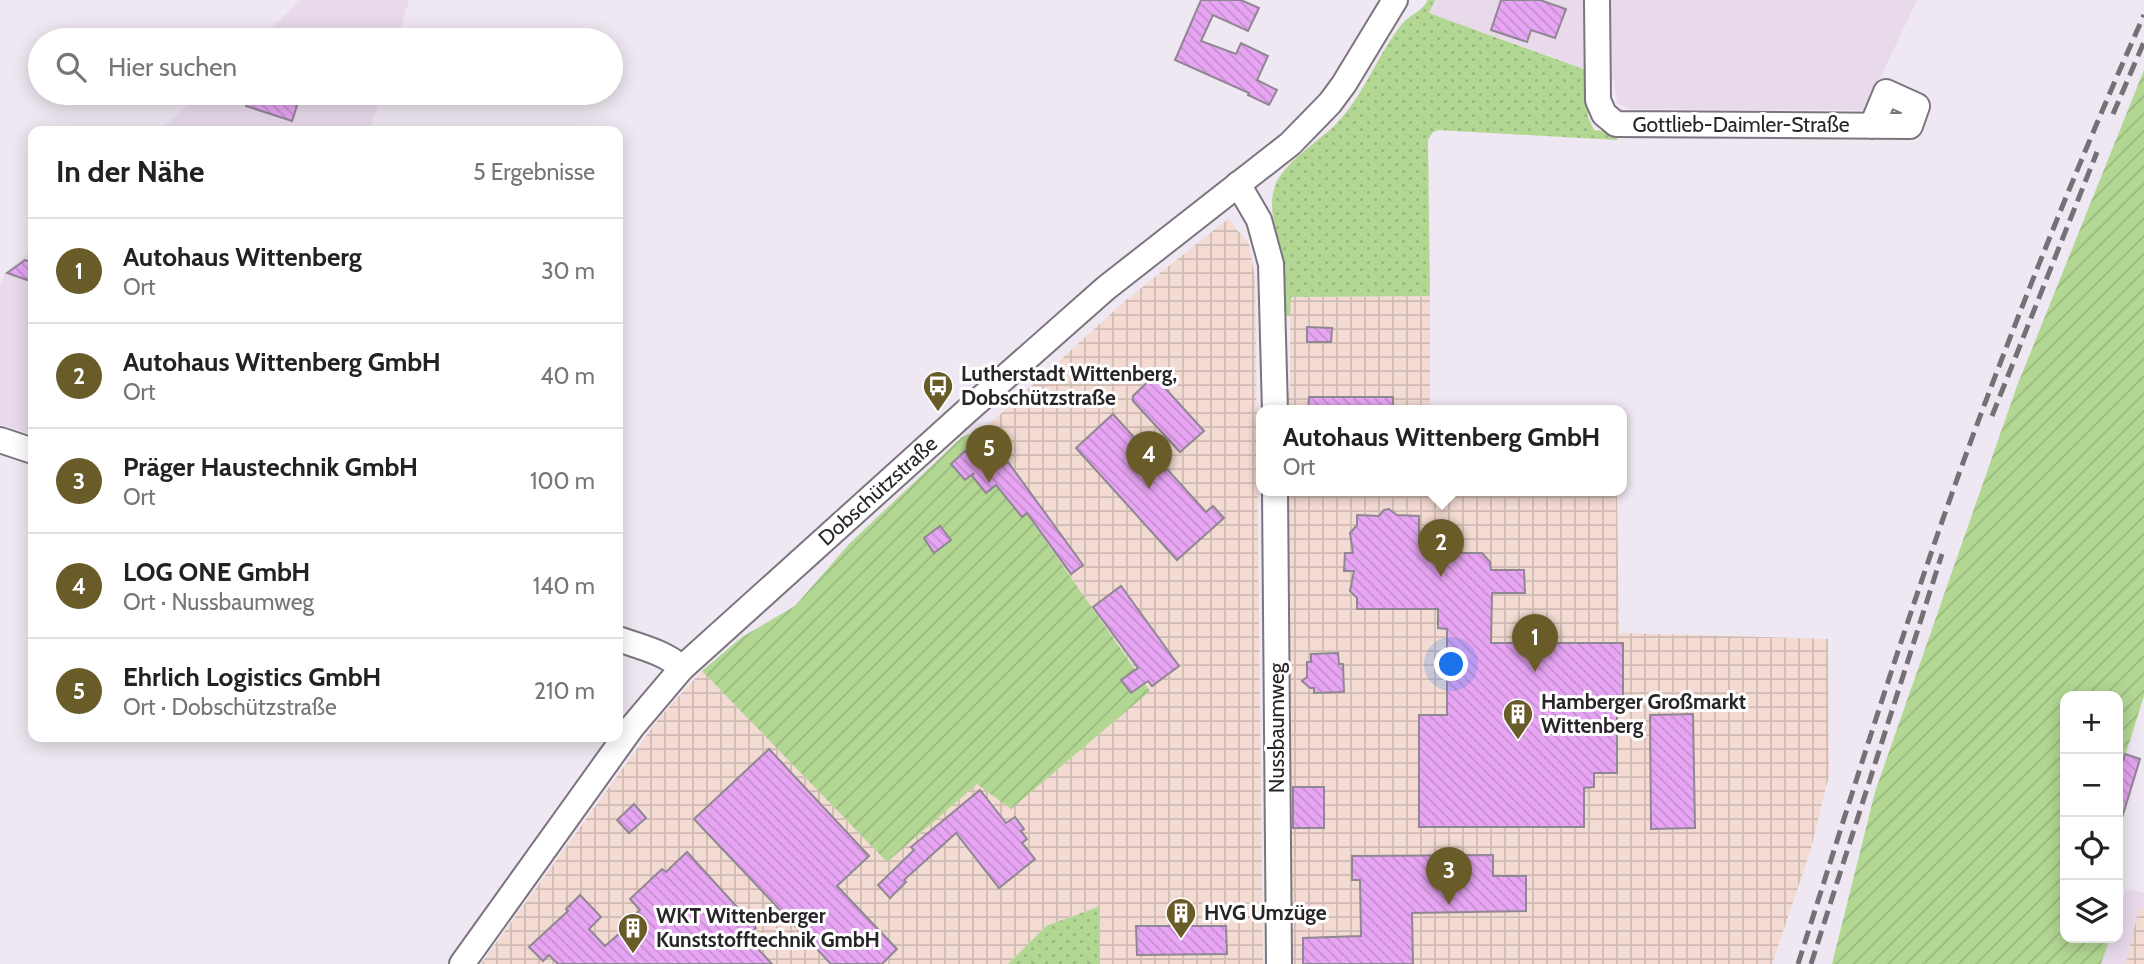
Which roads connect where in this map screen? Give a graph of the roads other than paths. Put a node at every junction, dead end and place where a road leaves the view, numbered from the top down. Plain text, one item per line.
1 (1395, 0) edge
2 (1597, 0) edge
3 (1872, 126) dead end
4 (1238, 184) junction
5 (1275, 405) edge
6 (0, 440) edge
7 (28, 449) edge
8 (1275, 496) edge
9 (623, 641) edge
10 (682, 668) junction
11 (623, 740) edge
12 (621, 742) edge
13 (462, 964) edge
14 (1279, 964) edge

1 - 4 street, Dobschützstraße
2 - 3 street, Gottlieb-Daimler-Straße
4 - 5 street
4 - 10 street, Dobschützstraße
6 - 7 street
8 - 14 street, Nussbaumweg
9 - 10 street
10 - 11 street, Dobschützstraße
12 - 13 street, Dobschützstraße

